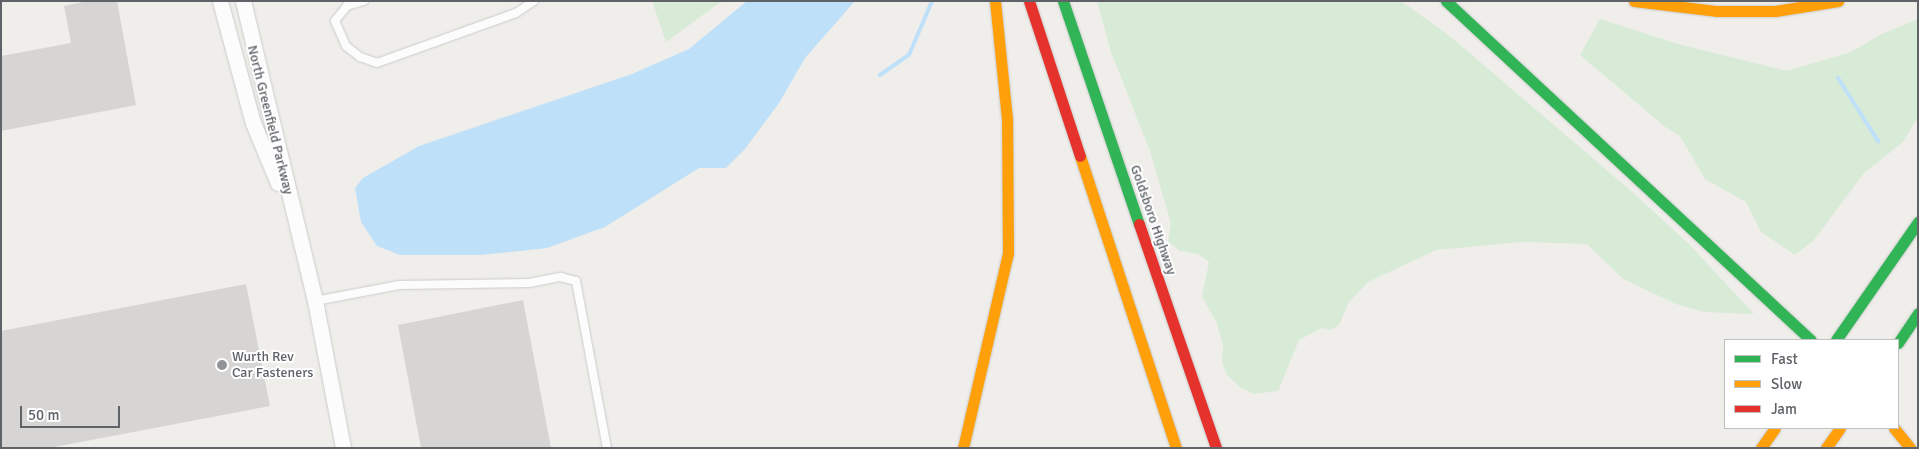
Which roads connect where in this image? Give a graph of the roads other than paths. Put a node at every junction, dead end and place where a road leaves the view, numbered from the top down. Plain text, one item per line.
1 (220, 1) edge
2 (243, 1) edge
3 (364, 1) edge
4 (534, 1) edge
5 (995, 1) edge
6 (1029, 1) edge
7 (1063, 1) edge
8 (1446, 1) edge
9 (1634, 1) edge
10 (1838, 1) edge
11 (1918, 222) edge
12 (300, 238) junction
13 (315, 301) junction
14 (1918, 313) edge
15 (1810, 339) edge
16 (1837, 339) edge
17 (1899, 342) edge
18 (1774, 429) edge
19 (1839, 429) edge
20 (1895, 429) edge
21 (343, 448) edge
22 (607, 448) edge
23 (963, 448) edge
24 (1176, 448) edge
25 (1216, 448) edge
26 (1761, 448) edge
27 (1826, 448) edge
28 (1910, 448) edge

1 - 12 street, North Greenfield Parkway
2 - 12 street, North Greenfield Parkway
3 - 4 lane
5 - 23 main road
6 - 24 main road
7 - 25 main road, Goldsboro Highway
8 - 15 main road
9 - 10 main road
11 - 16 main road
12 - 13 street, North Greenfield Parkway
13 - 21 street, North Greenfield Parkway
13 - 22 lane
14 - 17 main road
18 - 26 main road
19 - 27 main road
20 - 28 main road

